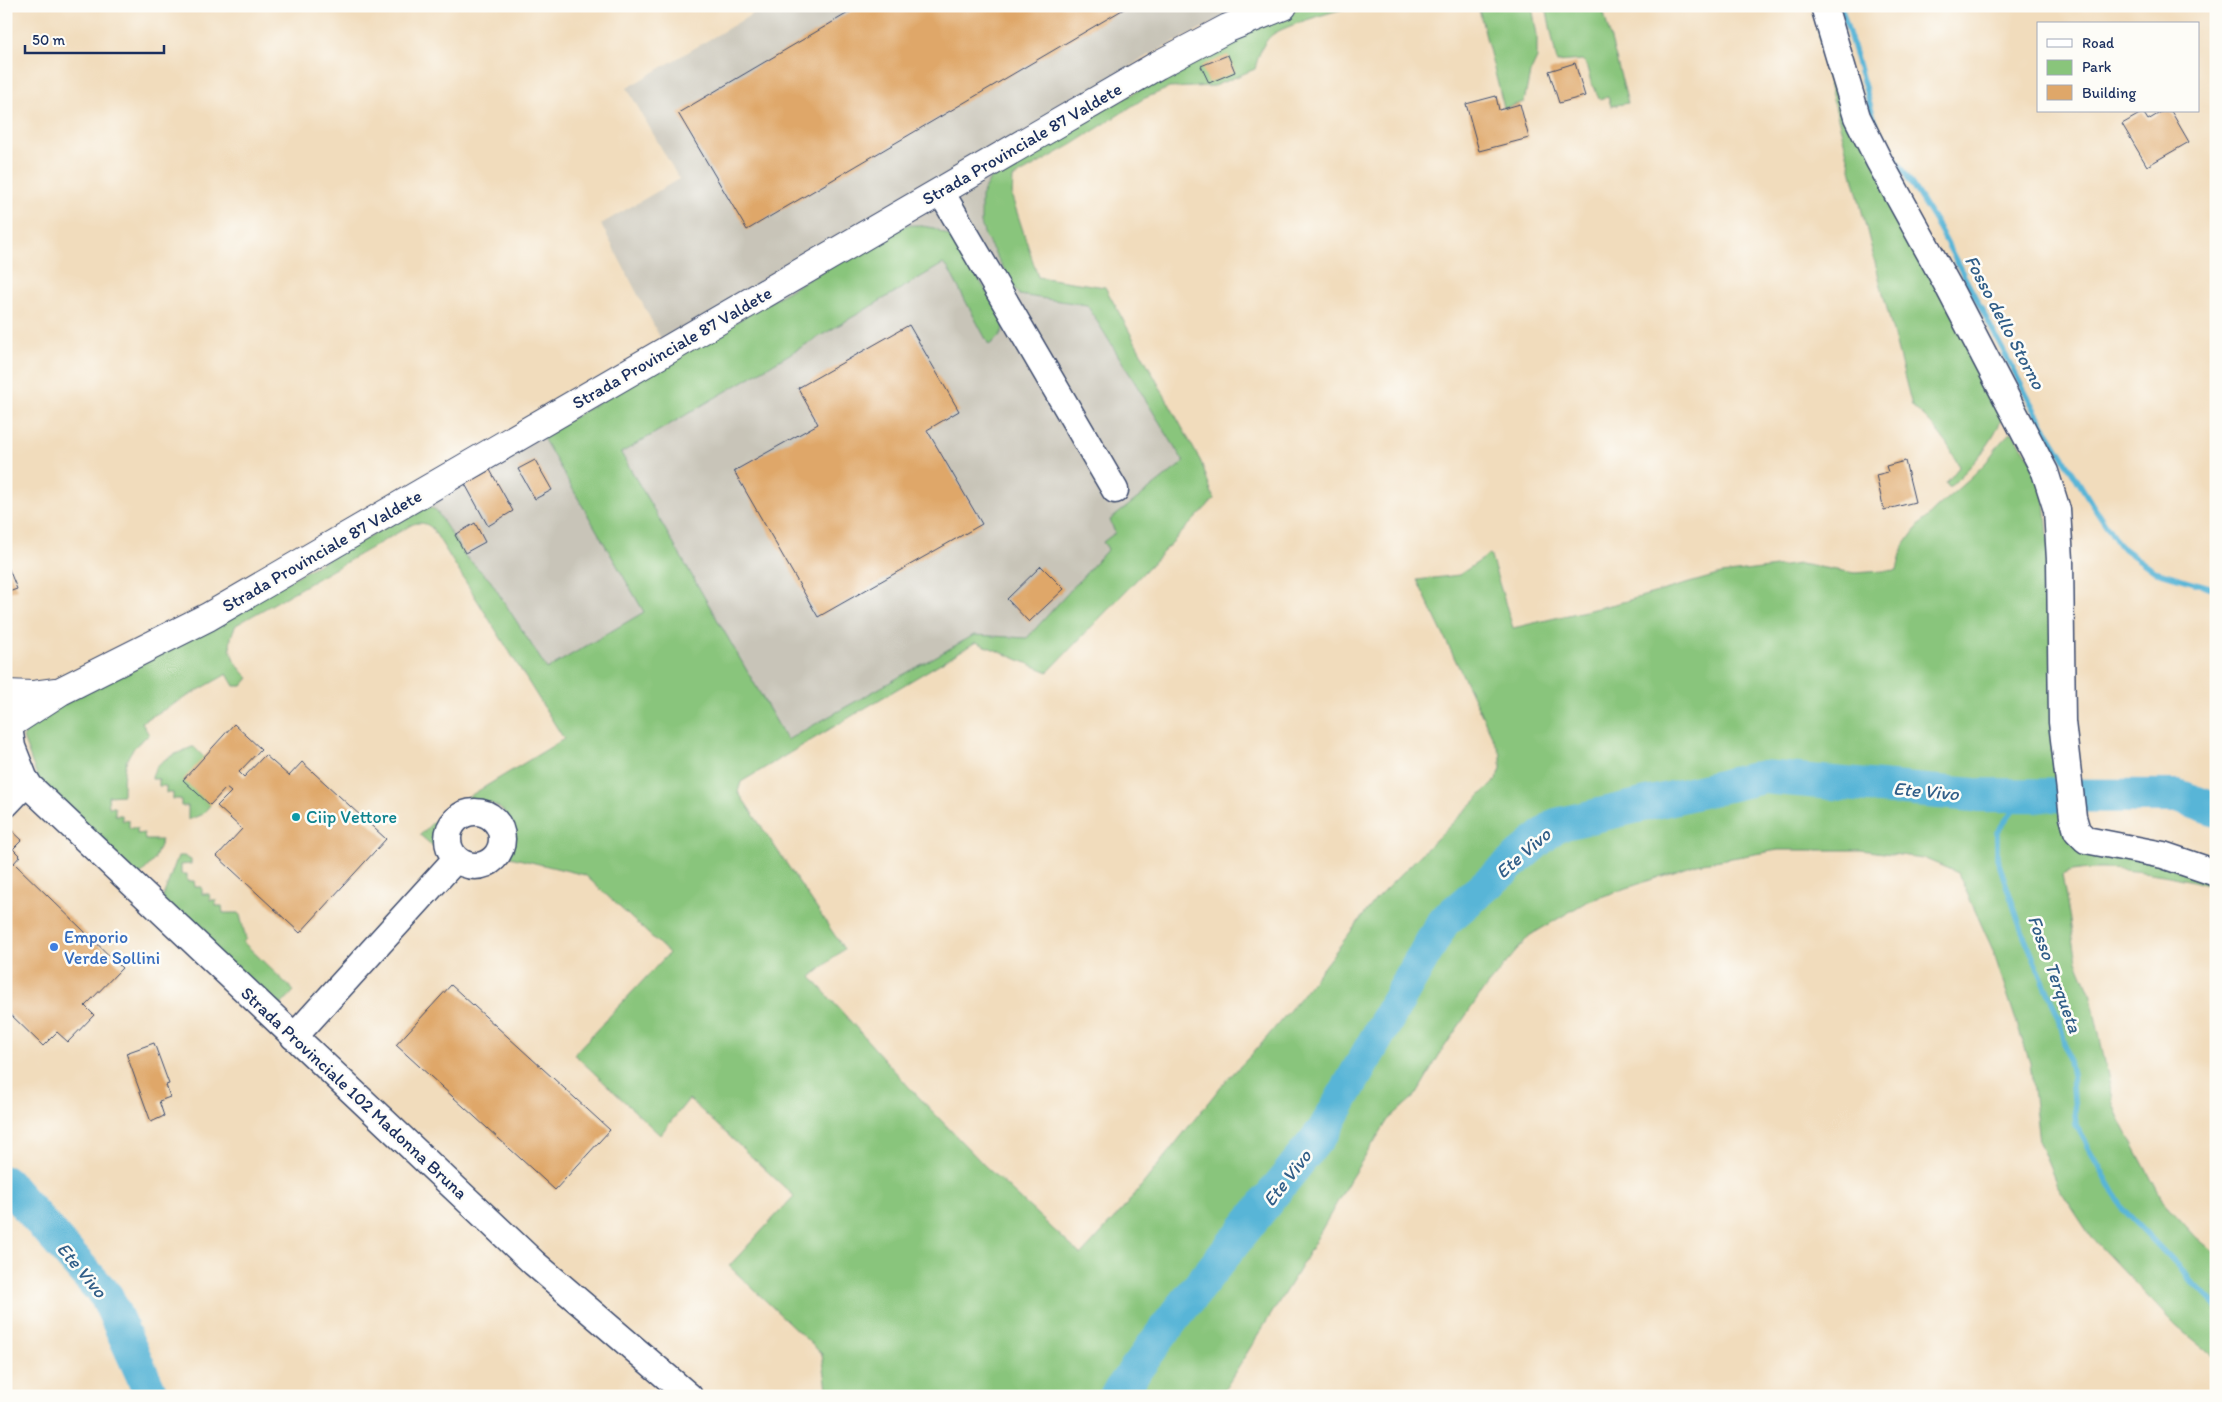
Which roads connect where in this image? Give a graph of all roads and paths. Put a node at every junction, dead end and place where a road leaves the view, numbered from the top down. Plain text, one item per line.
1 (1283, 6) edge
2 (1824, 6) edge
3 (940, 192) junction
4 (1115, 490) dead end
5 (61, 691) junction
6 (6, 694) edge
7 (8, 721) edge
8 (6, 764) edge
9 (27, 782) junction
10 (6, 804) edge
11 (456, 859) dead end
12 (2216, 873) edge
13 (294, 1037) junction
14 (689, 1396) edge

1 - 3 main road, Strada Provinciale 87 Valdete
2 - 12 street
3 - 4 street
3 - 5 main road, Strada Provinciale 87 Valdete
5 - 6 main road, Strada Provinciale 87 Valdete
5 - 7 main road, Strada Provinciale 87 Valdete
7 - 9 street, Strada Provinciale 102 Madonna Bruna
8 - 9 street, Strada Provinciale 102 Madonna Bruna
9 - 10 street
9 - 13 street, Strada Provinciale 102 Madonna Bruna
11 - 13 street
13 - 14 street, Strada Provinciale 102 Madonna Bruna

